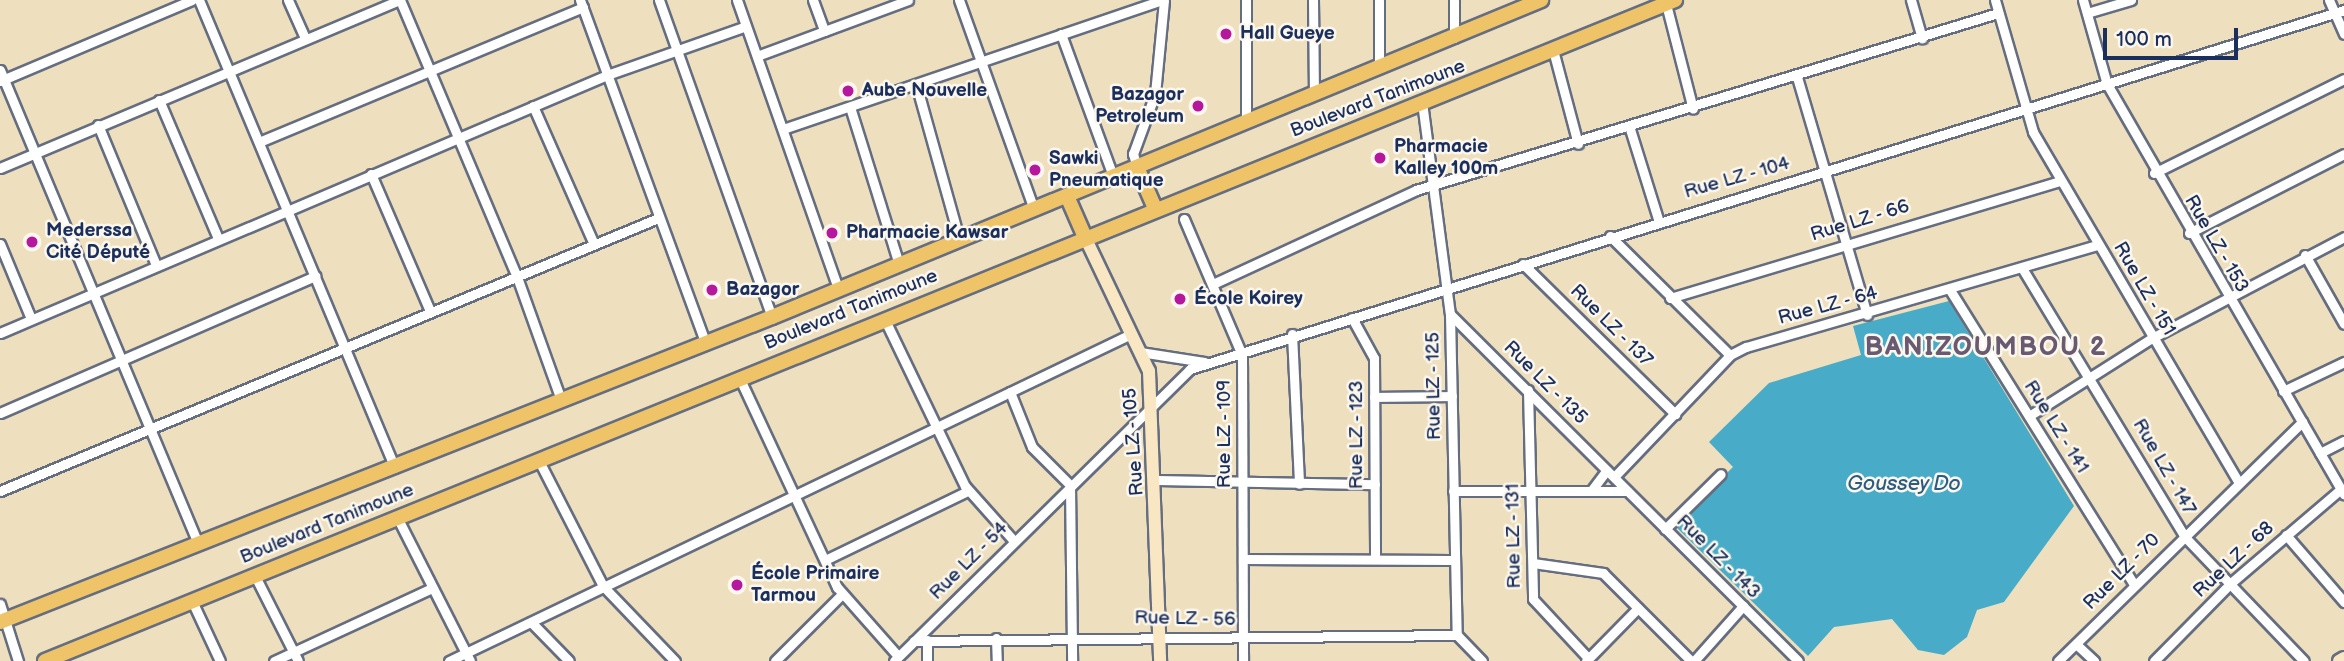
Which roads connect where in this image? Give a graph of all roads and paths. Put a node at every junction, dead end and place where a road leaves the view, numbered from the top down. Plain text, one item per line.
1 (192, 0) edge
2 (199, 0) edge
3 (288, 0) edge
4 (399, 0) edge
5 (659, 0) edge
6 (737, 0) edge
7 (813, 0) edge
8 (908, 0) edge
9 (959, 0) edge
10 (1163, 0) edge
11 (1246, 0) edge
12 (1313, 0) edge
13 (1379, 0) edge
14 (1454, 0) edge
15 (1540, 0) edge
16 (1911, 0) edge
17 (1995, 0) edge
18 (2083, 0) edge
19 (2131, 0) edge
20 (2329, 0) edge
21 (1670, 2) edge
22 (581, 3) edge
23 (884, 4) edge
24 (2339, 12) edge
25 (1998, 13) junction
26 (2087, 13) junction
27 (746, 26) junction
28 (824, 31) junction
29 (1061, 34) junction
30 (2344, 34) edge
31 (305, 38) junction
32 (1454, 38) junction
33 (1922, 38) junction
34 (676, 48) junction
35 (1553, 50) junction
36 (757, 57) junction
37 (981, 61) junction
38 (1379, 68) junction
39 (229, 70) junction
40 (430, 70) junction
41 (607, 75) junction
42 (1, 76) edge
43 (1797, 78) junction
44 (2344, 79) edge
45 (916, 84) junction
46 (2107, 84) junction
47 (1314, 94) junction
48 (159, 100) junction
49 (1422, 102) junction
50 (533, 106) junction
51 (850, 107) junction
52 (1693, 108) junction
53 (2026, 113) junction
54 (1246, 122) junction
55 (98, 125) junction
56 (783, 129) junction
57 (1630, 129) junction
58 (459, 137) junction
59 (258, 142) junction
60 (1578, 144) junction
61 (34, 152) junction
62 (2344, 154) edge
63 (1137, 167) junction
64 (0, 168) edge
65 (1823, 172) junction
66 (2154, 173) junction
67 (371, 174) junction
68 (1113, 176) junction
69 (2061, 181) junction
70 (1432, 186) junction
71 (1067, 196) junction
72 (1154, 206) junction
73 (287, 209) junction
74 (1034, 209) junction
75 (658, 218) junction
76 (1184, 219) dead end
77 (1658, 219) junction
78 (2189, 233) junction
79 (1084, 235) junction
80 (1610, 236) junction
81 (2344, 237) edge
82 (218, 238) junction
83 (960, 238) junction
84 (1846, 243) junction
85 (0, 244) edge
86 (594, 244) junction
87 (2097, 245) junction
88 (2305, 255) junction
89 (900, 264) junction
90 (1523, 264) junction
91 (156, 265) junction
92 (2022, 268) junction
93 (315, 276) junction
94 (517, 277) junction
95 (1214, 284) junction
96 (1446, 286) junction
97 (838, 289) junction
98 (1950, 290) junction
99 (93, 292) junction
100 (2225, 296) junction
101 (1670, 298) junction
102 (430, 311) junction
103 (1450, 314) junction
104 (1867, 315) junction
105 (772, 317) junction
106 (883, 317) junction
107 (1352, 317) junction
108 (31, 319) junction
109 (2344, 324) edge
110 (0, 332) edge
111 (1131, 334) junction
112 (1292, 334) junction
113 (2152, 338) junction
114 (706, 344) junction
115 (344, 346) junction
116 (1242, 350) junction
117 (1140, 352) junction
118 (1730, 355) junction
119 (122, 361) junction
120 (1208, 362) junction
121 (2344, 362) edge
122 (2090, 376) junction
123 (739, 377) junction
124 (1528, 390) junction
125 (2283, 391) junction
126 (1010, 392) junction
127 (1452, 396) junction
128 (1374, 397) junction
129 (561, 400) junction
130 (1151, 402) junction
131 (0, 414) edge
132 (1675, 414) junction
133 (2029, 416) junction
134 (2302, 422) junction
135 (935, 426) junction
136 (150, 428) junction
137 (2344, 441) edge
138 (2320, 453) junction
139 (538, 459) junction
140 (395, 468) junction
141 (1606, 470) junction
142 (1721, 474) dead end
143 (1614, 477) junction
144 (1157, 480) junction
145 (2237, 480) junction
146 (1243, 484) junction
147 (1299, 484) junction
148 (1375, 484) junction
149 (1070, 485) junction
150 (0, 491) edge
151 (968, 491) junction
152 (1453, 491) junction
153 (1530, 491) junction
154 (1591, 491) junction
155 (1627, 491) junction
156 (2342, 491) edge
157 (799, 494) junction
158 (397, 517) junction
159 (1665, 528) junction
160 (2286, 535) junction
161 (2184, 536) junction
162 (197, 541) junction
163 (1014, 541) junction
164 (1243, 559) junction
165 (1375, 559) junction
166 (825, 560) junction
167 (1452, 560) junction
168 (1533, 563) junction
169 (254, 574) junction
170 (2232, 582) junction
171 (2133, 583) junction
172 (603, 586) junction
173 (430, 589) junction
174 (842, 594) junction
175 (192, 601) junction
176 (2344, 602) edge
177 (0, 604) edge
178 (1743, 606) junction
179 (1638, 608) junction
180 (3, 621) edge
181 (531, 622) junction
182 (1160, 635) junction
183 (1457, 635) junction
184 (1072, 636) junction
185 (1243, 637) junction
186 (996, 638) junction
187 (927, 640) junction
188 (914, 641) junction
189 (2076, 644) junction
190 (293, 651) junction
191 (468, 657) edge
192 (2344, 658) edge
193 (896, 659) edge
194 (1587, 660) edge
195 (18, 661) edge
196 (45, 661) edge
197 (220, 661) edge
198 (274, 661) edge
199 (298, 661) edge
200 (449, 661) edge
201 (569, 661) edge
202 (675, 661) edge
203 (775, 661) edge
204 (927, 661) edge
205 (997, 661) edge
206 (1072, 661) edge
207 (1160, 661) edge
208 (1243, 661) edge
209 (1482, 661) edge
210 (1692, 661) edge
211 (1798, 661) edge
212 (2058, 661) edge
213 (2094, 661) edge
214 (2154, 661) edge
215 (2304, 661) edge
216 (2339, 661) edge

1 - 42 street
2 - 39 street
3 - 31 street
4 - 31 street
4 - 40 street
5 - 34 street
6 - 27 street
7 - 28 street
8 - 23 street
9 - 37 street
10 - 29 street
10 - 63 street
11 - 54 street
12 - 47 street
13 - 38 street
14 - 32 street
15 - 32 main road, Boulevard Tanimoune
16 - 33 street
17 - 25 street, Rue LZ - 151
18 - 26 street, Rue LZ - 153
19 - 26 street
20 - 24 street
21 - 35 main road, Boulevard Tanimoune
21 - 52 street
22 - 40 street
22 - 41 street
23 - 28 street
24 - 30 street
24 - 46 street, Rue LZ - 104
25 - 33 street
25 - 53 street, Rue LZ - 151
26 - 46 street, Rue LZ - 153
27 - 34 street
27 - 36 street
28 - 36 street
29 - 37 street
29 - 68 street
31 - 39 street
32 - 38 main road, Boulevard Tanimoune
33 - 43 street
34 - 41 street
34 - 105 street
35 - 49 main road, Boulevard Tanimoune
35 - 60 street
36 - 56 street
37 - 45 street
37 - 74 street
38 - 47 main road, Boulevard Tanimoune
39 - 48 street
39 - 59 street
40 - 58 street
40 - 59 street
41 - 50 street
41 - 75 street
42 - 61 street
43 - 52 street
43 - 65 street
44 - 66 street
45 - 51 street
45 - 83 street
46 - 53 street, Rue LZ - 104
46 - 66 street, Rue LZ - 153
47 - 54 main road, Boulevard Tanimoune
48 - 55 street
48 - 82 street
49 - 70 street, Rue LZ - 125
49 - 72 main road, Boulevard Tanimoune
50 - 58 street
50 - 86 street
51 - 56 street
51 - 89 street
52 - 57 street
53 - 65 street, Rue LZ - 104
53 - 69 street, Rue LZ - 151
54 - 63 main road, Boulevard Tanimoune
55 - 61 street
55 - 91 street
56 - 97 street
57 - 60 street
57 - 77 street
58 - 67 street
58 - 94 street
59 - 73 street
60 - 70 street
61 - 64 street
61 - 99 street
62 - 78 street
63 - 68 main road, Boulevard Tanimoune
63 - 72 main road
65 - 77 street, Rue LZ - 104
65 - 84 street
66 - 78 street, Rue LZ - 153
67 - 73 street
67 - 102 street
68 - 71 main road, Boulevard Tanimoune
69 - 84 street, Rue LZ - 66
69 - 87 street, Rue LZ - 151
70 - 95 street
70 - 96 street, Rue LZ - 125
71 - 74 main road, Boulevard Tanimoune
71 - 79 main road
72 - 79 main road, Boulevard Tanimoune
73 - 82 street
73 - 93 street
74 - 83 main road, Boulevard Tanimoune
75 - 86 street
75 - 114 street
76 - 95 street, Rue LZ - 109
77 - 80 street, Rue LZ - 104
78 - 100 street, Rue LZ - 153
79 - 106 main road, Boulevard Tanimoune
79 - 111 main road, Rue LZ - 105
80 - 90 street, Rue LZ - 104
80 - 101 street
81 - 88 street
82 - 91 street
83 - 89 main road, Boulevard Tanimoune
84 - 101 street, Rue LZ - 66
84 - 104 street
85 - 108 street
86 - 94 street
87 - 92 street, Rue LZ - 64
87 - 113 street, Rue LZ - 151
88 - 100 street
88 - 109 street
89 - 97 main road, Boulevard Tanimoune
90 - 96 street, Rue LZ - 104
90 - 132 street, Rue LZ - 137
91 - 99 street
92 - 98 street, Rue LZ - 64
92 - 122 street, Rue LZ - 147
93 - 115 street
93 - 119 street
94 - 102 street
94 - 129 street
95 - 116 street, Rue LZ - 109
96 - 103 street, Rue LZ - 125
96 - 107 street, Rue LZ - 104
97 - 105 main road, Boulevard Tanimoune
98 - 104 street, Rue LZ - 64
98 - 133 street, Rue LZ - 141
99 - 108 street
99 - 119 street
100 - 113 street
100 - 125 street, Rue LZ - 153
101 - 118 street
102 - 115 street
103 - 124 street, Rue LZ - 135
103 - 127 street, Rue LZ - 125
104 - 118 street, Rue LZ - 64
105 - 114 main road, Boulevard Tanimoune
106 - 123 main road, Boulevard Tanimoune
106 - 135 street
107 - 112 street, Rue LZ - 104
107 - 128 street, Rue LZ - 123
108 - 110 street
111 - 117 main road, Rue LZ - 105
111 - 126 street
112 - 116 street, Rue LZ - 104
112 - 147 street
113 - 122 street
113 - 145 street, Rue LZ - 151
114 - 129 main road, Boulevard Tanimoune
115 - 136 street
115 - 140 street
116 - 120 street, Rue LZ - 104
116 - 146 street, Rue LZ - 109
117 - 120 street
117 - 130 main road, Rue LZ - 105
118 - 132 street
119 - 131 street
119 - 136 street
120 - 130 street, Rue LZ - 104
121 - 125 street
122 - 133 street
122 - 161 street, Rue LZ - 147
123 - 139 main road, Boulevard Tanimoune
123 - 157 street
124 - 141 street, Rue LZ - 135
124 - 153 street, Rue LZ - 131
125 - 134 street, Rue LZ - 153
126 - 135 street
126 - 149 street
127 - 128 street
127 - 152 street, Rue LZ - 125
128 - 148 street, Rue LZ - 123
129 - 140 main road, Boulevard Tanimoune
130 - 144 main road, Rue LZ - 105
130 - 149 street, Rue LZ - 54
132 - 143 street
133 - 171 street, Rue LZ - 141
134 - 138 street, Rue LZ - 153
134 - 145 street, Rue LZ - 70
135 - 151 street
135 - 157 street
136 - 150 street
136 - 162 street
137 - 138 street
138 - 156 street, Rue LZ - 153
139 - 158 main road, Boulevard Tanimoune
139 - 172 street
140 - 162 main road, Boulevard Tanimoune
141 - 143 street, Rue LZ - 135
141 - 154 street
142 - 159 street
143 - 155 street, Rue LZ - 143
144 - 146 street
144 - 182 main road, Rue LZ - 105
145 - 161 street, Rue LZ - 70
146 - 147 street
146 - 164 street, Rue LZ - 109
147 - 148 street
148 - 165 street, Rue LZ - 123
149 - 163 street, Rue LZ - 54
149 - 184 street
151 - 163 street
151 - 166 street
152 - 153 street
152 - 167 street, Rue LZ - 125
153 - 154 street
153 - 168 street, Rue LZ - 131
154 - 155 street
155 - 159 street, Rue LZ - 143
156 - 160 street, Rue LZ - 68
157 - 166 street
157 - 172 street
158 - 169 main road, Boulevard Tanimoune
158 - 173 street
159 - 178 street, Rue LZ - 143
160 - 170 street, Rue LZ - 68
160 - 176 street
161 - 170 street, Rue LZ - 147
161 - 171 street, Rue LZ - 70
162 - 180 main road, Boulevard Tanimoune
163 - 188 street, Rue LZ - 54
164 - 165 street
164 - 185 street, Rue LZ - 109
165 - 167 street
166 - 174 street
167 - 183 street, Rue LZ - 125
168 - 179 street
168 - 194 street, Rue LZ - 131
169 - 175 main road, Boulevard Tanimoune
169 - 190 street
170 - 214 street, Rue LZ - 68
170 - 215 street, Rue LZ - 147
171 - 189 street, Rue LZ - 70
172 - 181 street
172 - 202 street
173 - 190 street
173 - 191 street
174 - 193 street
174 - 203 street
175 - 196 main road, Boulevard Tanimoune
175 - 197 street
177 - 180 street
178 - 210 street
178 - 211 street, Rue LZ - 143
179 - 194 street
179 - 210 street
180 - 195 street
181 - 191 street
181 - 201 street
182 - 184 street, Rue LZ - 56
182 - 185 street, Rue LZ - 56
182 - 207 main road, Rue LZ - 105
183 - 185 street, Rue LZ - 56
183 - 209 street
184 - 186 street, Rue LZ - 56
184 - 206 street
185 - 208 street, Rue LZ - 109
186 - 187 street, Rue LZ - 56
186 - 205 street
187 - 188 street, Rue LZ - 56
187 - 204 street
188 - 193 street, Rue LZ - 54
189 - 212 street, Rue LZ - 70
189 - 213 street
190 - 198 street
190 - 199 street
191 - 200 street
192 - 216 main road

